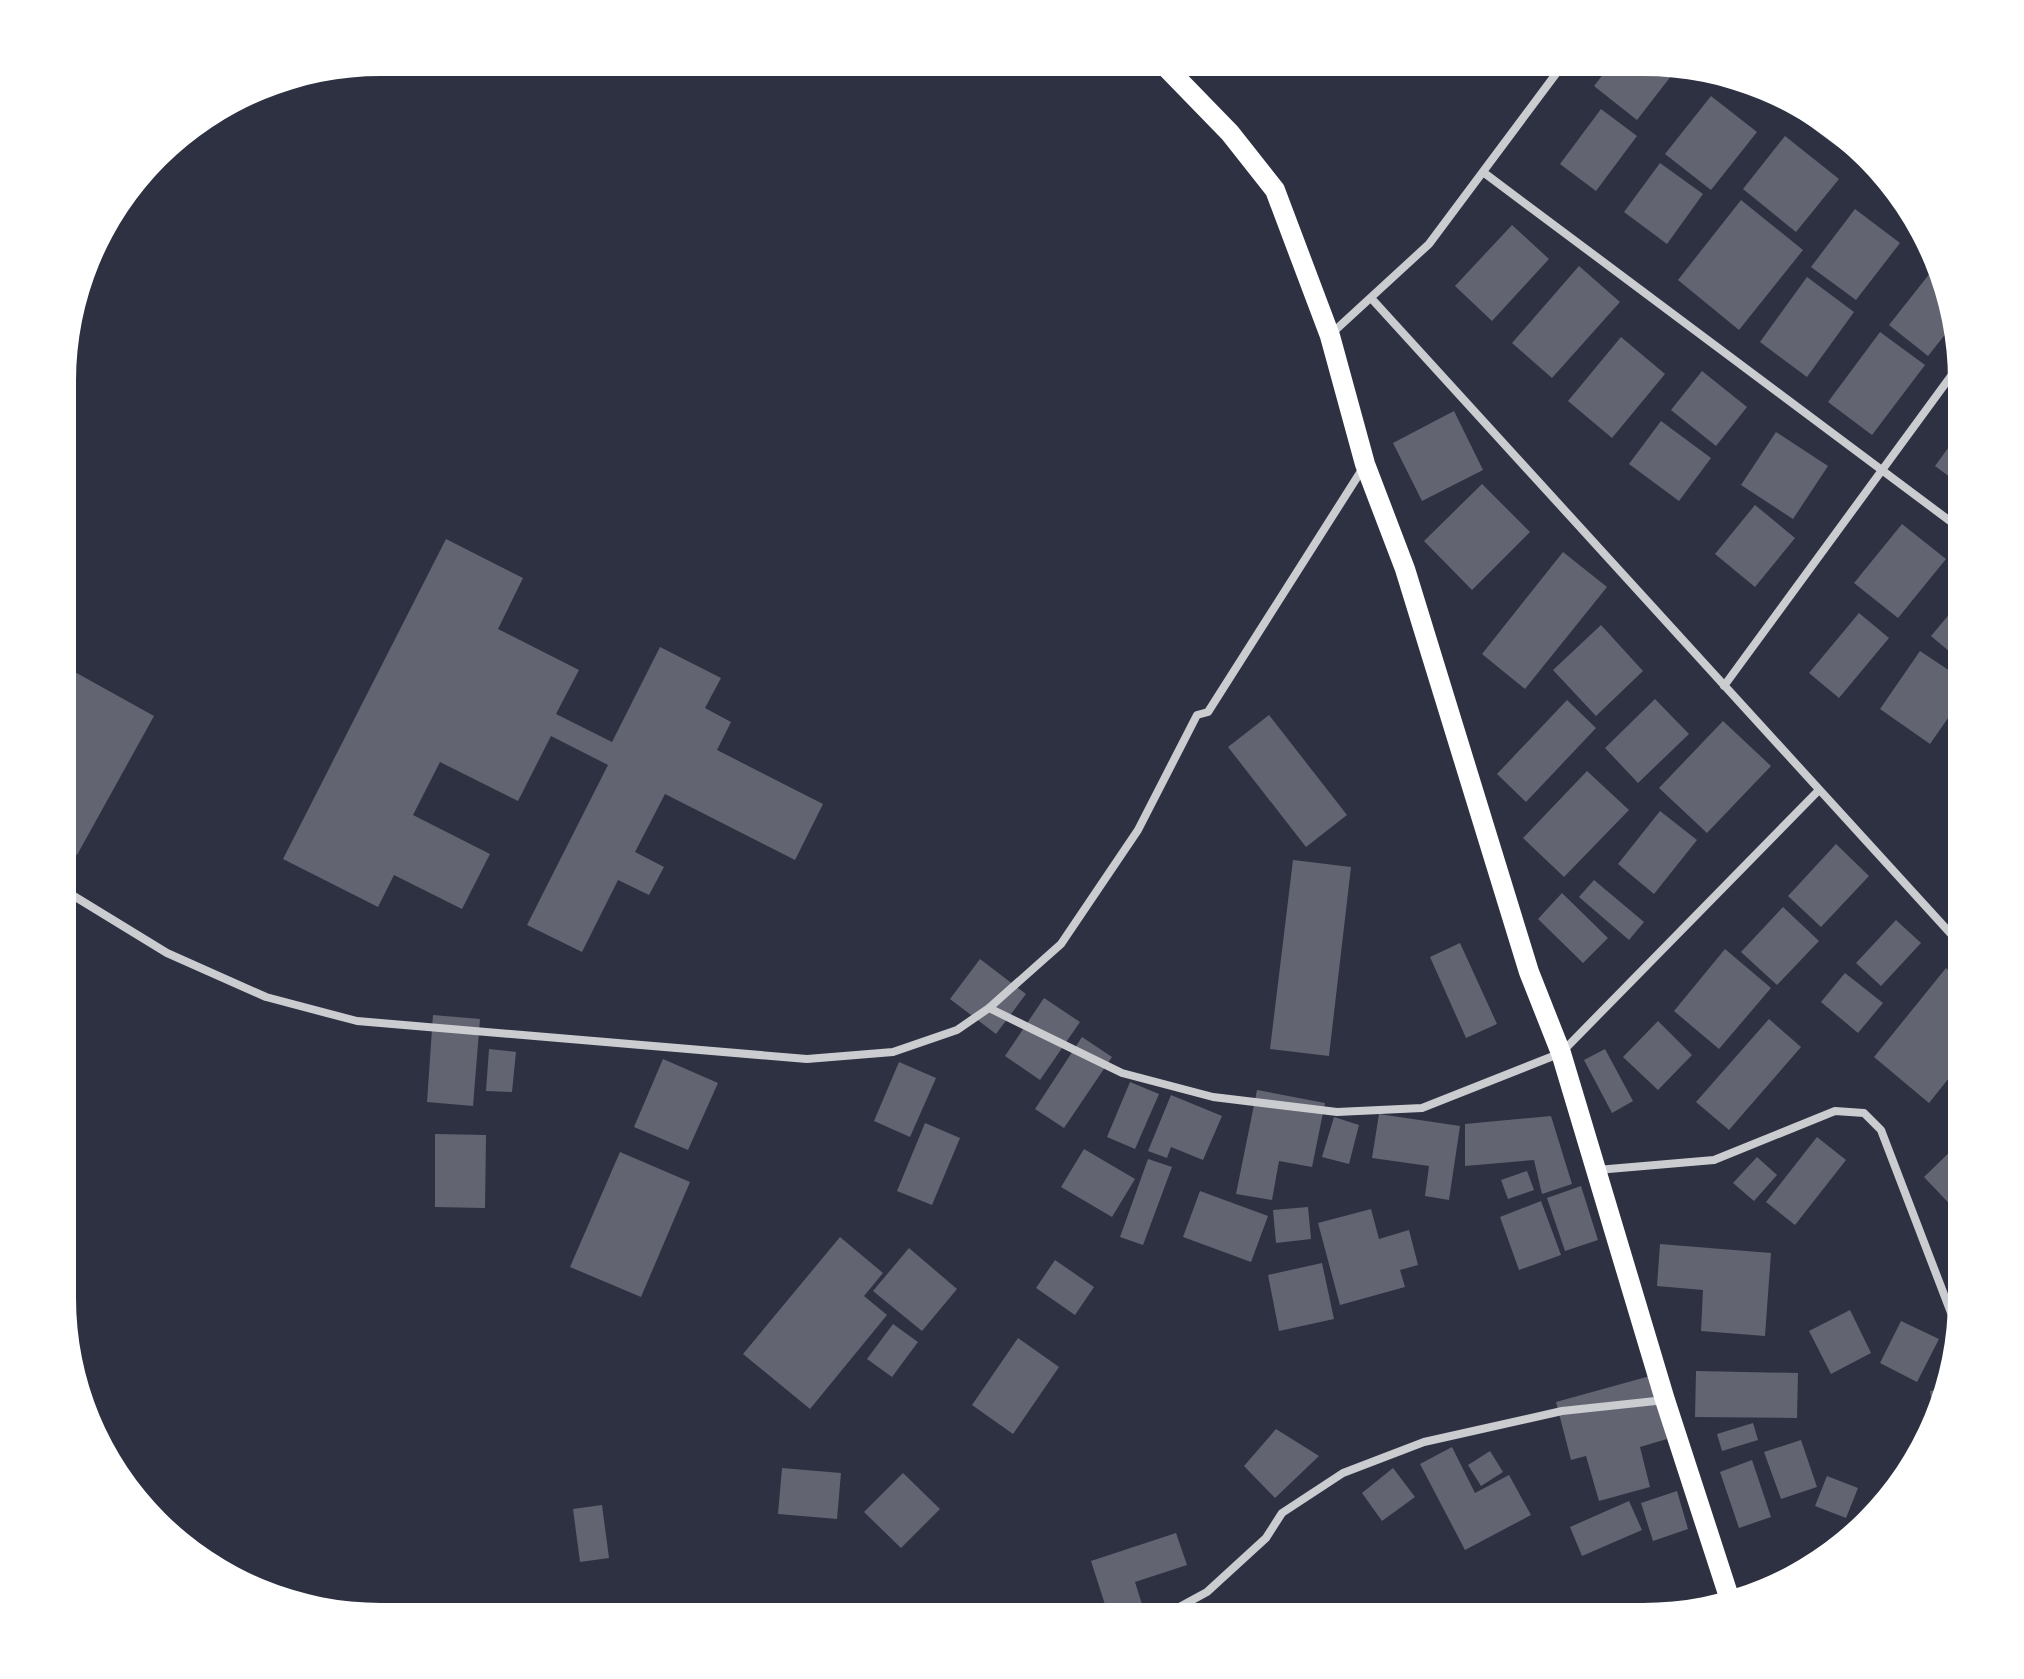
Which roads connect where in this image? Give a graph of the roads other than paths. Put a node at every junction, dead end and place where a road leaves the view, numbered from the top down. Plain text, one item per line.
1 (1175, 76) edge
2 (1554, 76) edge
3 (1483, 172) junction
4 (1371, 298) junction
5 (1330, 336) junction
6 (1948, 380) edge
7 (1365, 464) junction
8 (1881, 471) junction
9 (1948, 520) edge
10 (1724, 686) junction
11 (1819, 790) junction
12 (76, 897) edge
13 (1948, 931) edge
14 (989, 1008) junction
15 (1561, 1053) junction
16 (1596, 1170) junction
17 (1948, 1304) edge
18 (1665, 1400) junction
19 (1727, 1591) edge
20 (1187, 1603) edge

1 - 5 main road
2 - 3 street
3 - 4 street
3 - 8 street
4 - 5 street
4 - 10 street
5 - 7 main road
6 - 8 street
7 - 14 street
7 - 15 main road
8 - 9 street
8 - 10 street
10 - 11 street
11 - 13 street
11 - 15 street
12 - 14 street
14 - 15 street
15 - 16 main road
16 - 17 street
16 - 18 main road
18 - 19 main road
18 - 20 street

